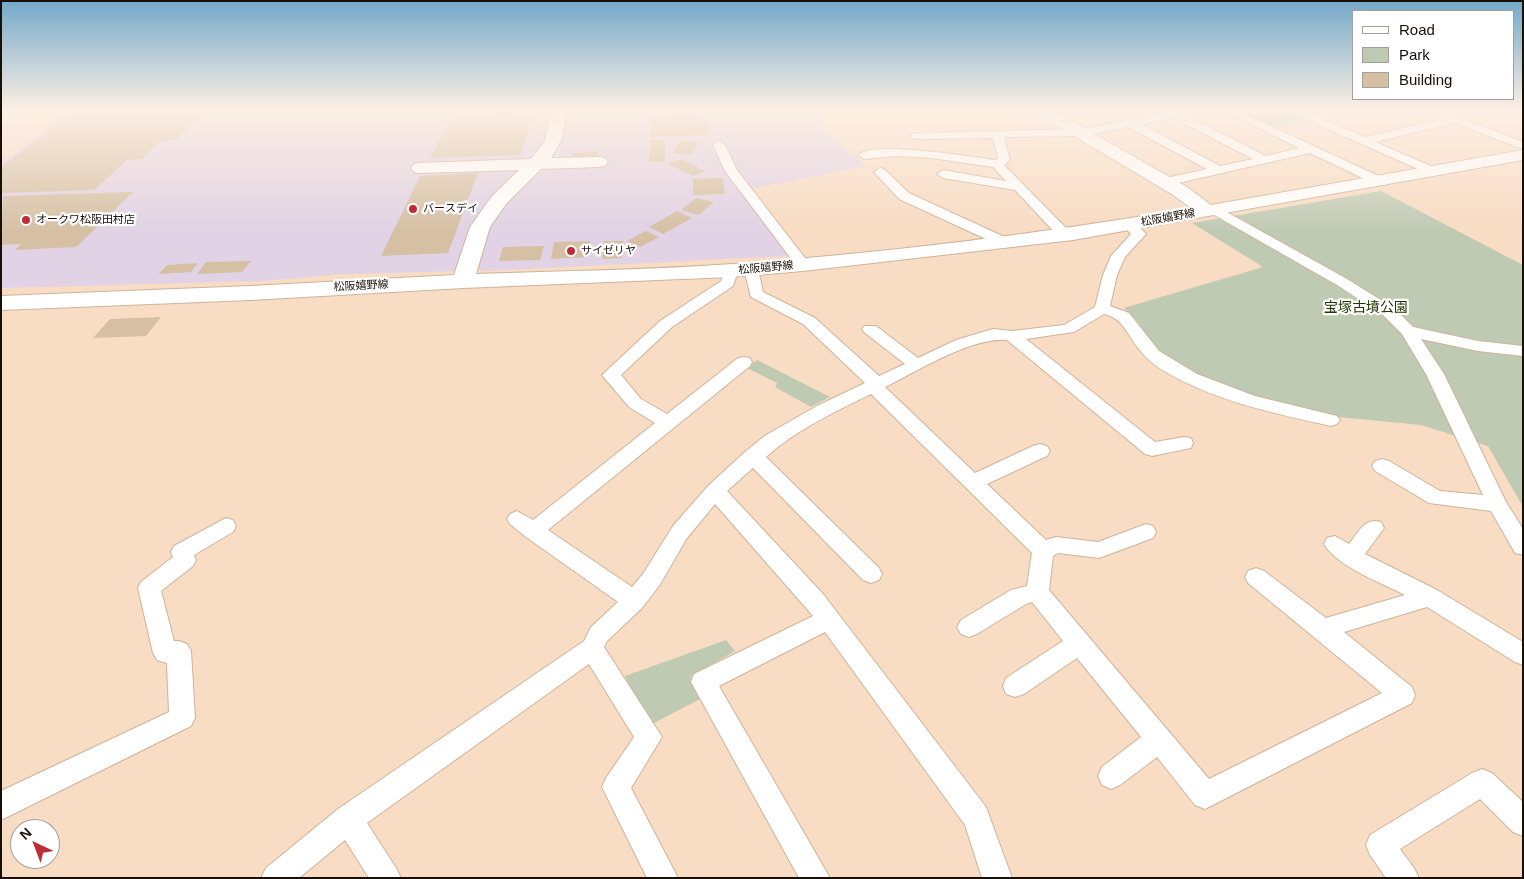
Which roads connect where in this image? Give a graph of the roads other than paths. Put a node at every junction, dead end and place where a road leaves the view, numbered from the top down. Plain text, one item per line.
1 (548, 150) edge
2 (721, 150) edge
3 (1002, 150) edge
4 (1111, 150) edge
5 (1181, 150) edge
6 (1245, 150) edge
7 (1308, 150) edge
8 (1314, 150) edge
9 (1384, 150) edge
10 (864, 155) dead end
11 (1523, 155) edge
12 (1265, 160) junction
13 (599, 162) dead end
14 (536, 164) junction
15 (997, 164) junction
16 (420, 168) dead end
17 (1219, 170) junction
18 (880, 172) dead end
19 (1434, 172) junction
20 (943, 174) dead end
21 (1165, 182) junction
22 (1381, 182) junction
23 (1019, 187) junction
24 (1211, 210) junction
25 (1130, 225) junction
26 (1065, 235) junction
27 (1006, 243) junction
28 (803, 265) junction
29 (741, 270) junction
30 (463, 281) junction
31 (1, 303) edge
32 (1102, 309) junction
33 (870, 329) dead end
34 (1408, 331) junction
35 (1012, 336) junction
36 (1523, 351) edge
37 (744, 362) dead end
38 (917, 366) junction
39 (875, 385) junction
40 (1331, 420) dead end
41 (668, 423) junction
42 (1184, 443) dead end
43 (1040, 451) dead end
44 (753, 456) junction
45 (1382, 466) dead end
46 (974, 482) junction
47 (715, 490) junction
48 (1497, 504) junction
49 (226, 526) dead end
50 (1374, 528) dead end
51 (1146, 532) dead end
52 (1523, 547) edge
53 (1043, 551) junction
54 (871, 574) dead end
55 (1256, 576) dead end
56 (1037, 592) junction
57 (1429, 596) junction
58 (634, 601) junction
59 (829, 619) junction
60 (969, 627) dead end
61 (1323, 629) junction
62 (1080, 643) junction
63 (592, 648) junction
64 (1523, 655) edge
65 (1015, 686) dead end
66 (1159, 739) junction
67 (1111, 776) dead end
68 (1, 806) edge
69 (348, 819) junction
70 (1523, 822) edge
71 (276, 878) edge
72 (386, 878) edge
73 (663, 878) edge
74 (815, 878) edge
75 (997, 878) edge
76 (1404, 878) edge

1 - 14 main road
2 - 28 street
3 - 15 street
4 - 21 main road
5 - 17 street
6 - 12 street
7 - 12 street
8 - 22 street
9 - 19 street
10 - 15 street
11 - 19 main road, 松阪嬉野線
12 - 17 street
13 - 14 main road
14 - 16 main road
14 - 30 main road
15 - 23 street
17 - 21 street
18 - 27 street
19 - 22 main road, 松阪嬉野線
20 - 23 street
21 - 24 main road
22 - 24 main road, 松阪嬉野線
23 - 26 street
24 - 25 main road, 松阪嬉野線
24 - 34 street
25 - 26 main road, 松阪嬉野線
25 - 32 street
26 - 27 main road, 松阪嬉野線
27 - 28 main road, 松阪嬉野線
28 - 29 main road, 松阪嬉野線
29 - 30 main road, 松阪嬉野線
29 - 39 street
29 - 41 street
30 - 31 main road, 松阪嬉野線
32 - 35 street
32 - 40 street
33 - 38 street
34 - 36 street
34 - 48 street
35 - 38 street
35 - 42 street
37 - 41 street
38 - 39 street
39 - 44 street
39 - 46 street
41 - 58 street
43 - 46 street
44 - 47 street
44 - 54 street
45 - 48 street
46 - 53 street
47 - 58 street
47 - 59 street
48 - 52 street
49 - 68 street
50 - 57 street
51 - 53 street
53 - 56 street
55 - 61 street
56 - 60 street
56 - 62 street
57 - 61 street
57 - 64 street
58 - 63 street
59 - 74 street
59 - 75 street
61 - 66 street
62 - 65 street
62 - 66 street
63 - 69 street
63 - 73 street
66 - 67 street
69 - 71 street
69 - 72 street
70 - 76 street

